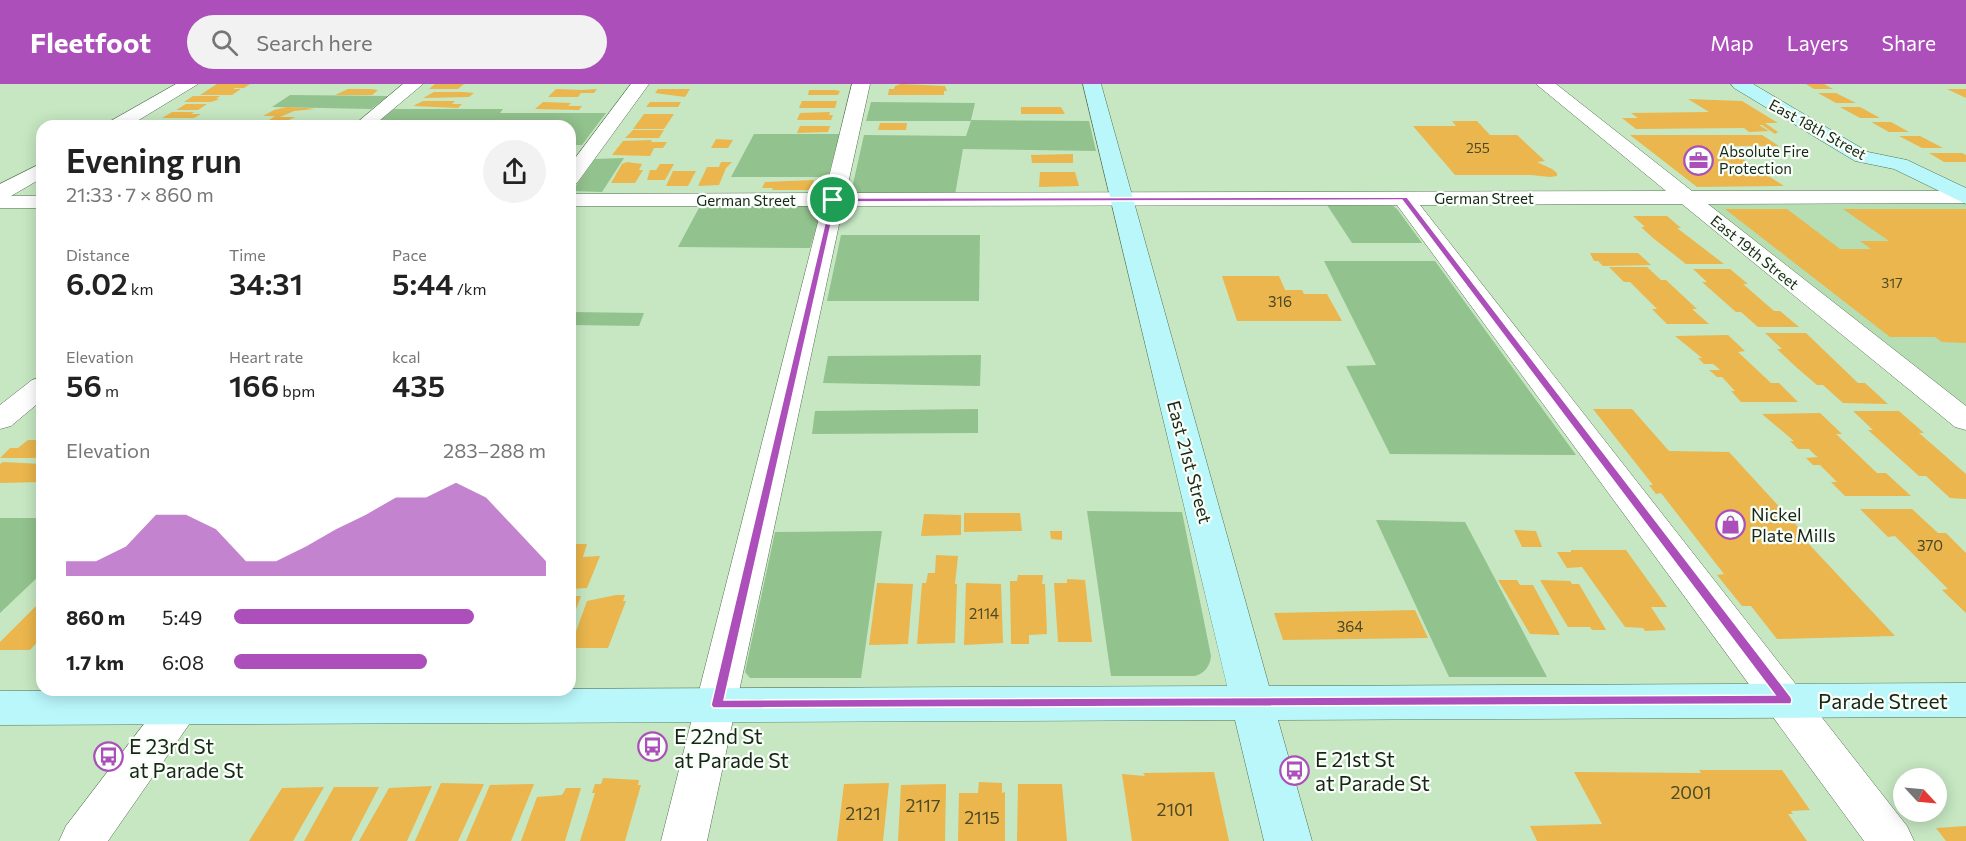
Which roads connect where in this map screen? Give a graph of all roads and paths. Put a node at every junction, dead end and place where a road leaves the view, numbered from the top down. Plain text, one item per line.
1 (189, 84) edge
2 (414, 84) edge
3 (640, 84) edge
4 (861, 84) edge
5 (1092, 84) edge
6 (1545, 84) edge
7 (1740, 84) edge
8 (1770, 84) edge
9 (126, 120) edge
10 (369, 120) edge
11 (1900, 164) junction
12 (576, 171) edge
13 (36, 172) edge
14 (0, 193) edge
15 (1966, 197) edge
16 (1404, 198) junction
17 (1687, 198) junction
18 (1122, 199) junction
19 (576, 200) edge
20 (833, 200) junction
21 (0, 202) edge
22 (36, 202) edge
23 (36, 391) edge
24 (0, 420) edge
25 (1966, 421) edge
26 (187, 699) edge
27 (1966, 699) edge
28 (1786, 700) junction
29 (1252, 703) junction
30 (717, 705) junction
31 (0, 708) edge
32 (82, 841) edge
33 (684, 841) edge
34 (1288, 841) edge
35 (1891, 841) edge

1 - 9 street
2 - 10 street
3 - 12 street
4 - 20 street
5 - 18 main road, East 21st Street
6 - 17 street, East 19th Street
7 - 11 main road, East 18th Street
8 - 11 main road, East 18th Street
11 - 15 main road, East 18th Street
13 - 14 street
15 - 17 street, German Street
16 - 17 street, German Street
16 - 18 street, German Street
16 - 28 street
17 - 25 street, East 19th Street
18 - 20 street, German Street
18 - 29 main road, East 21st Street
19 - 20 street, German Street
20 - 30 street
21 - 22 street
23 - 24 street
26 - 30 main road, Parade Street
26 - 31 main road, Parade Street
26 - 32 street
27 - 28 main road, Parade Street
28 - 29 main road, Parade Street
28 - 35 street
29 - 30 main road, Parade Street
29 - 34 main road, East 21st Street
30 - 33 street

